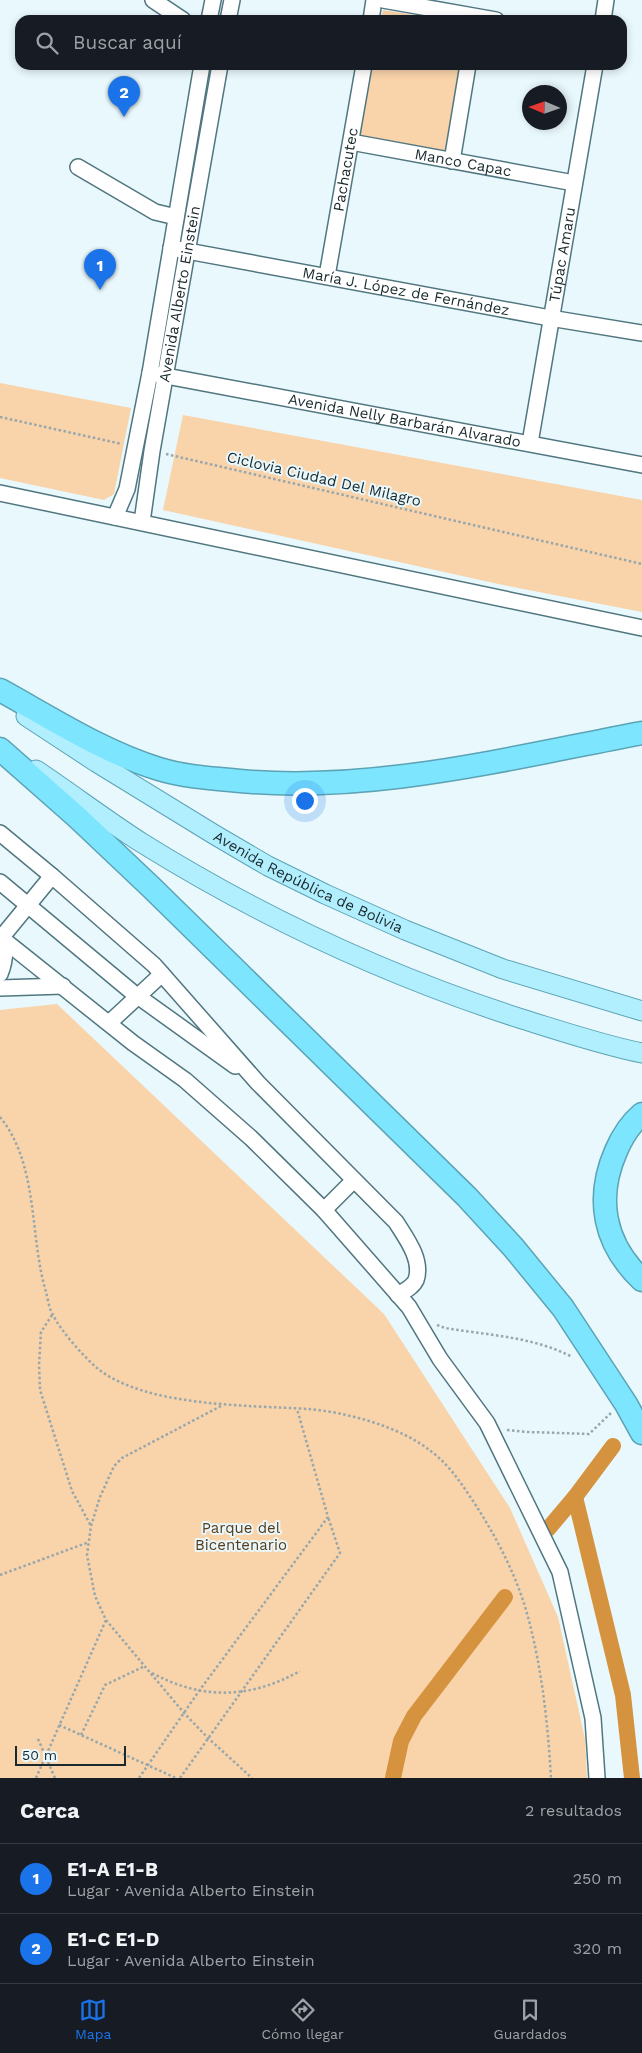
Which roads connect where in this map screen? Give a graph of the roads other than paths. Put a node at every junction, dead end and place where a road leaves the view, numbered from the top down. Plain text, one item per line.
1 (153, 0) edge
2 (213, 0) edge
3 (232, 0) edge
4 (374, 0) edge
5 (383, 0) edge
6 (606, 0) edge
7 (176, 15) edge
8 (210, 15) edge
9 (229, 15) edge
10 (372, 15) edge
11 (460, 15) edge
12 (604, 15) edge
13 (201, 70) edge
14 (219, 70) edge
15 (363, 70) edge
16 (467, 70) edge
17 (594, 70) edge
18 (351, 142) junction
19 (452, 161) junction
20 (78, 167) dead end
21 (574, 183) junction
22 (176, 217) junction
23 (171, 248) junction
24 (187, 252) junction
25 (327, 276) junction
26 (550, 318) junction
27 (642, 333) edge
28 (150, 373) junction
29 (167, 376) junction
30 (530, 443) junction
31 (642, 465) edge
32 (0, 493) edge
33 (115, 517) junction
34 (142, 522) junction
35 (642, 628) edge
36 (0, 690) edge
37 (0, 698) edge
38 (642, 732) edge
39 (0, 747) edge
40 (0, 833) edge
41 (52, 876) junction
42 (0, 882) edge
43 (29, 906) junction
44 (2, 938) edge
45 (0, 974) edge
46 (162, 974) junction
47 (62, 986) junction
48 (0, 988) edge
49 (138, 996) junction
50 (642, 1011) edge
51 (108, 1024) junction
52 (642, 1053) edge
53 (258, 1083) junction
54 (642, 1114) edge
55 (354, 1180) junction
56 (324, 1210) junction
57 (642, 1280) edge
58 (398, 1295) junction
59 (642, 1434) edge
60 (597, 1778) edge

1 - 7 street
2 - 8 street
3 - 9 street
4 - 10 street
5 - 11 street
6 - 12 street
13 - 22 street, Avenida Alberto Einstein
14 - 24 street, Avenida Alberto Einstein
15 - 18 street, Pachacutec
16 - 19 street
17 - 21 street, Túpac Amaru
18 - 19 street, Manco Capac
18 - 25 street, Pachacutec
19 - 21 street, Manco Capac
20 - 22 street
21 - 26 street, Túpac Amaru
22 - 23 street, Avenida Alberto Einstein
23 - 24 street, María J. López de Fernández
23 - 28 street, Avenida Alberto Einstein
24 - 25 street, María J. López de Fernández
24 - 29 street, Avenida Alberto Einstein
25 - 26 street, María J. López de Fernández
26 - 27 street, María J. López de Fernández
26 - 30 street, Túpac Amaru
28 - 29 street, Avenida Nelly Barbarán Alvarado
28 - 33 street, Avenida Alberto Einstein
29 - 30 street, Avenida Nelly Barbarán Alvarado
29 - 34 street, Avenida Alberto Einstein
30 - 31 street, Avenida Nelly Barbarán Alvarado
32 - 33 street
33 - 34 street
34 - 35 street
36 - 38 highway
37 - 50 main road, Avenida República de Bolivia
39 - 52 main road
39 - 59 highway
40 - 41 street
41 - 43 street
41 - 46 street
42 - 43 street
43 - 44 street
43 - 49 street
44 - 45 street
44 - 47 street
46 - 49 street
46 - 53 street
47 - 48 street
47 - 51 street
49 - 51 street
49 - 53 street
51 - 56 street
53 - 55 street
54 - 57 highway
55 - 56 street
55 - 58 street
56 - 58 street
58 - 60 street

